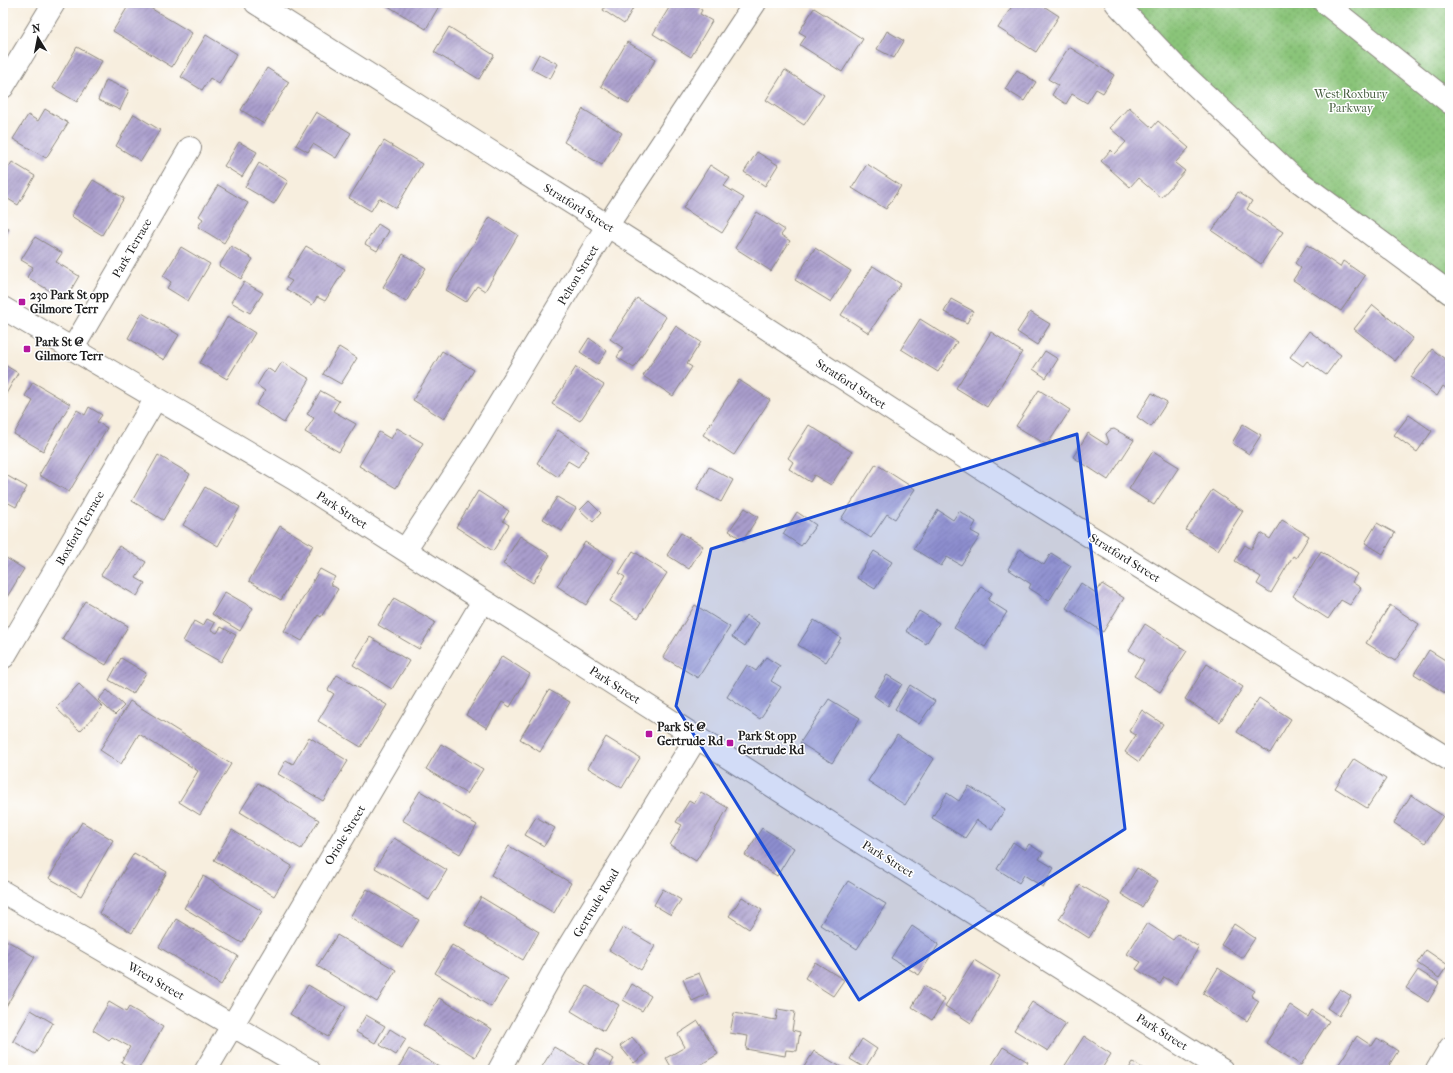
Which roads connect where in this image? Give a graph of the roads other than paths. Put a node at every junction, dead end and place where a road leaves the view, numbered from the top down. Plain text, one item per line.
1 (54, 3) edge
2 (256, 3) edge
3 (755, 3) edge
4 (1116, 3) edge
5 (1325, 3) edge
6 (3, 87) edge
7 (1450, 103) edge
8 (190, 148) dead end
9 (607, 226) junction
10 (1450, 293) edge
11 (3, 308) edge
12 (73, 348) junction
13 (156, 398) junction
14 (405, 550) junction
15 (483, 601) junction
16 (4, 657) dead end
17 (696, 738) junction
18 (1450, 760) edge
19 (3, 892) edge
20 (232, 1026) junction
21 (1450, 1048) edge
22 (206, 1070) edge
23 (309, 1070) edge
24 (499, 1070) edge
25 (1222, 1070) edge
26 (1437, 1070) edge

1 - 6 street
2 - 9 street, Stratford Street
3 - 9 street, Pelton Street
4 - 10 street
5 - 7 street
8 - 12 street, Park Terrace
9 - 14 street, Pelton Street
9 - 18 street, Stratford Street
11 - 12 street, Park Street
12 - 13 street, Park Street
13 - 14 street, Park Street
13 - 16 street, Boxford Terrace
14 - 15 street, Park Street
15 - 17 street, Park Street
15 - 20 street, Oriole Street
17 - 24 street, Gertrude Road
17 - 25 street, Park Street
19 - 20 street, Wren Street
20 - 22 street, Oriole Street
20 - 23 street, Wren Street
21 - 26 street

